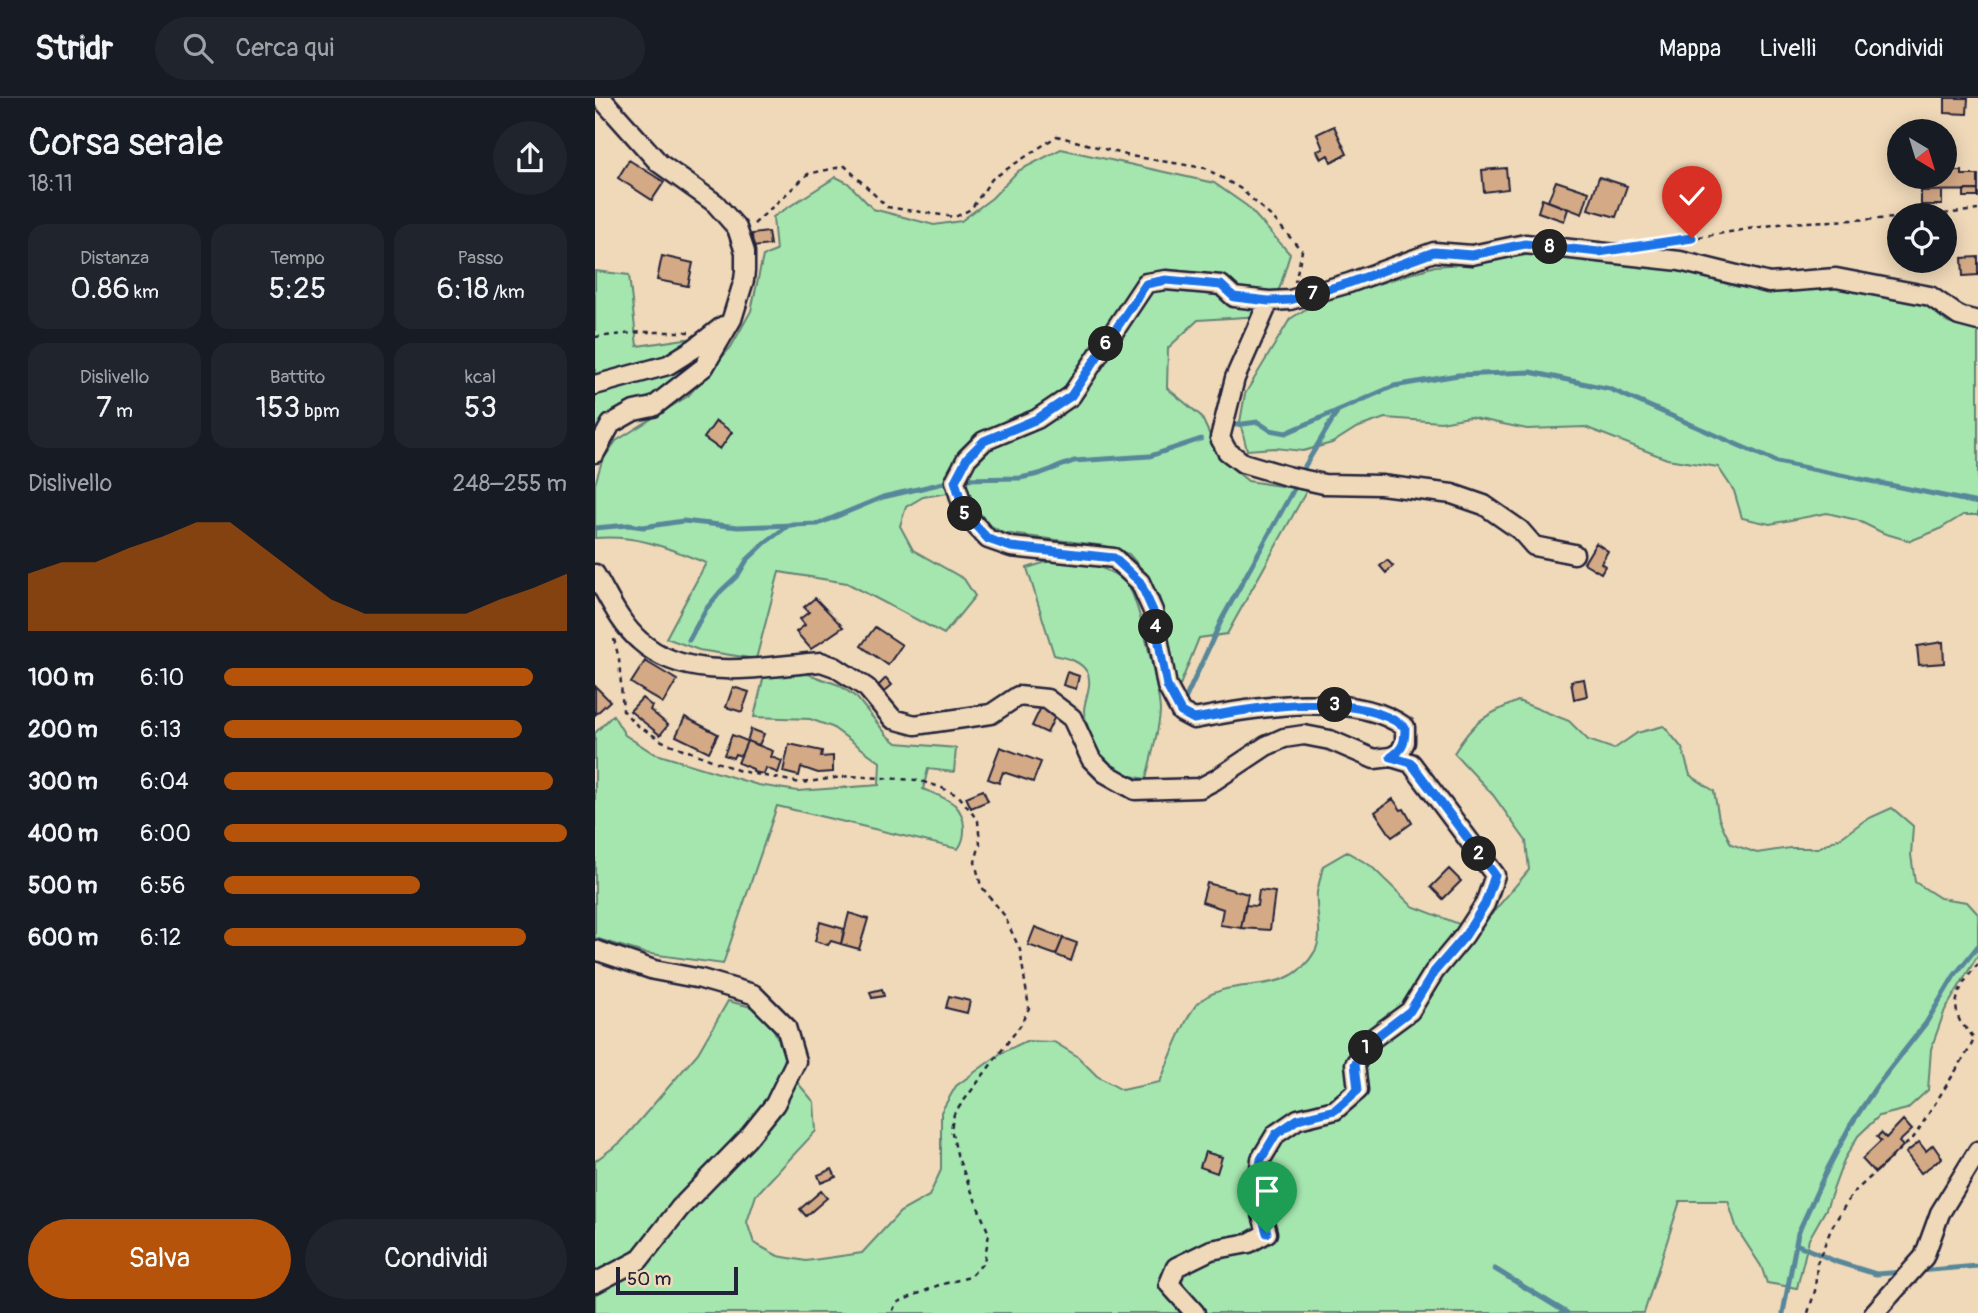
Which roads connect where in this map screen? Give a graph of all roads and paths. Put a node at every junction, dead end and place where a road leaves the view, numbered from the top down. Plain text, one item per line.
1 (601, 98) edge
2 (1978, 210) edge
3 (1957, 212) edge
4 (1887, 219) edge
5 (741, 235) junction
6 (1666, 242) dead end
7 (1290, 300) junction
8 (1269, 301) junction
9 (732, 319) junction
10 (1978, 321) edge
11 (692, 332) dead end
12 (595, 337) edge
13 (595, 385) edge
14 (595, 453) edge
15 (1574, 554) dead end
16 (595, 574) edge
17 (613, 634) dead end
18 (1391, 757) junction
19 (595, 950) edge
20 (1978, 964) edge
21 (1976, 1039) edge
22 (1978, 1151) edge
23 (595, 1283) edge
24 (892, 1313) edge
25 (1195, 1313) edge
26 (1808, 1313) edge
27 (1874, 1313) edge

1 - 5 street
2 - 3 path
4 - 6 path
5 - 7 path
5 - 9 street
7 - 8 street
7 - 10 street
8 - 15 street
8 - 18 street
9 - 13 street
9 - 14 street
11 - 12 path
16 - 18 street
17 - 24 path
18 - 25 street
19 - 23 street
20 - 21 path
21 - 26 path
22 - 27 street

